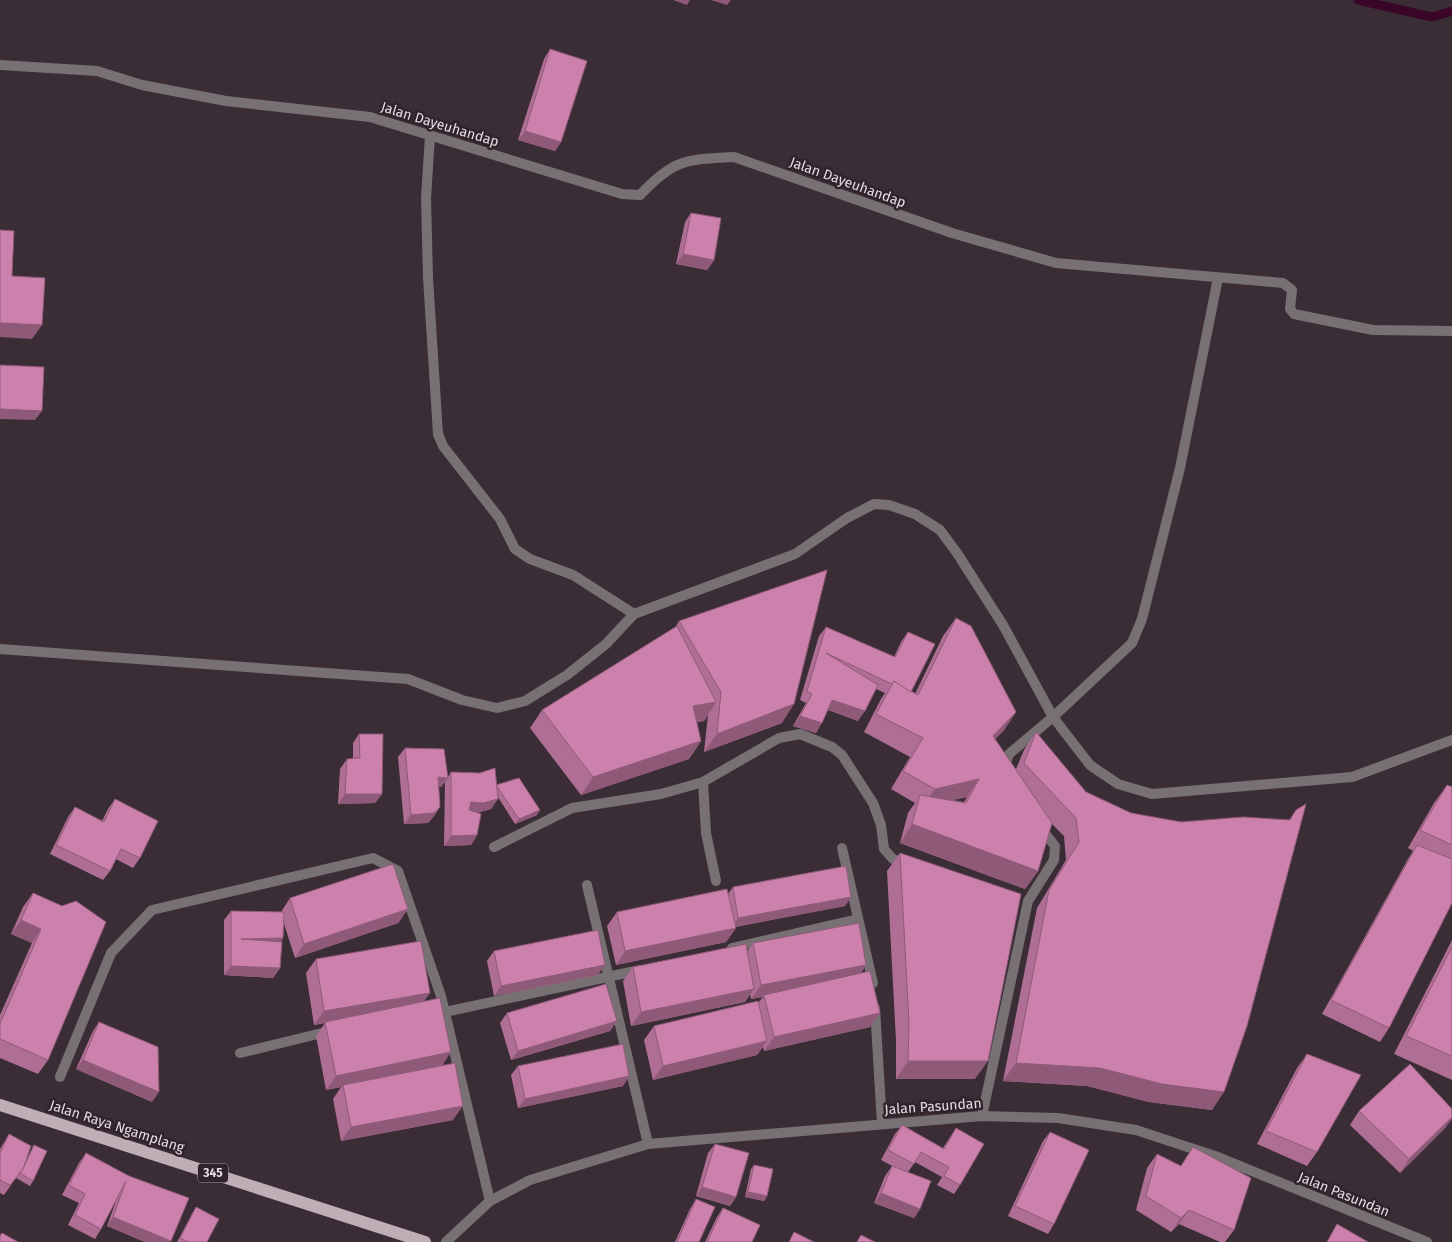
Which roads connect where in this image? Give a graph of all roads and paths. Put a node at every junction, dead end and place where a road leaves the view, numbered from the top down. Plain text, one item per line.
1 (0, 65) edge
2 (430, 136) junction
3 (1218, 278) junction
4 (1452, 332) edge
5 (634, 614) junction
6 (0, 649) edge
7 (1053, 717) junction
8 (1452, 740) edge
9 (1003, 778) edge
10 (703, 782) junction
11 (1032, 820) edge
12 (494, 847) dead end
13 (842, 848) dead end
14 (919, 867) edge
15 (716, 881) dead end
16 (586, 885) dead end
17 (858, 919) junction
18 (724, 950) edge
19 (647, 968) edge
20 (609, 977) junction
21 (440, 1007) junction
22 (336, 1030) edge
23 (240, 1053) dead end
24 (60, 1077) dead end
25 (0, 1104) edge
26 (982, 1116) junction
27 (882, 1124) junction
28 (648, 1144) junction
29 (490, 1201) junction
30 (425, 1242) edge
31 (446, 1242) edge
32 (1427, 1242) edge

1 - 2 street, Jalan Dayeuhandap
2 - 3 street, Jalan Dayeuhandap
2 - 5 street
3 - 4 street, Jalan Dayeuhandap
3 - 7 street
5 - 6 street
5 - 7 street
7 - 8 street
7 - 9 street
10 - 12 street
10 - 14 street
10 - 15 street
11 - 26 street
13 - 17 street
16 - 20 street
17 - 18 street
17 - 27 street
19 - 20 street
20 - 21 street
20 - 28 street
21 - 24 street
21 - 29 street
22 - 23 street
25 - 30 main road, Jalan Raya Ngamplang / 345
26 - 27 street, Jalan Pasundan
26 - 32 street, Jalan Pasundan
27 - 28 street, Jalan Pasundan
28 - 29 street, Jalan Pasundan
29 - 31 street, Jalan Pasundan

